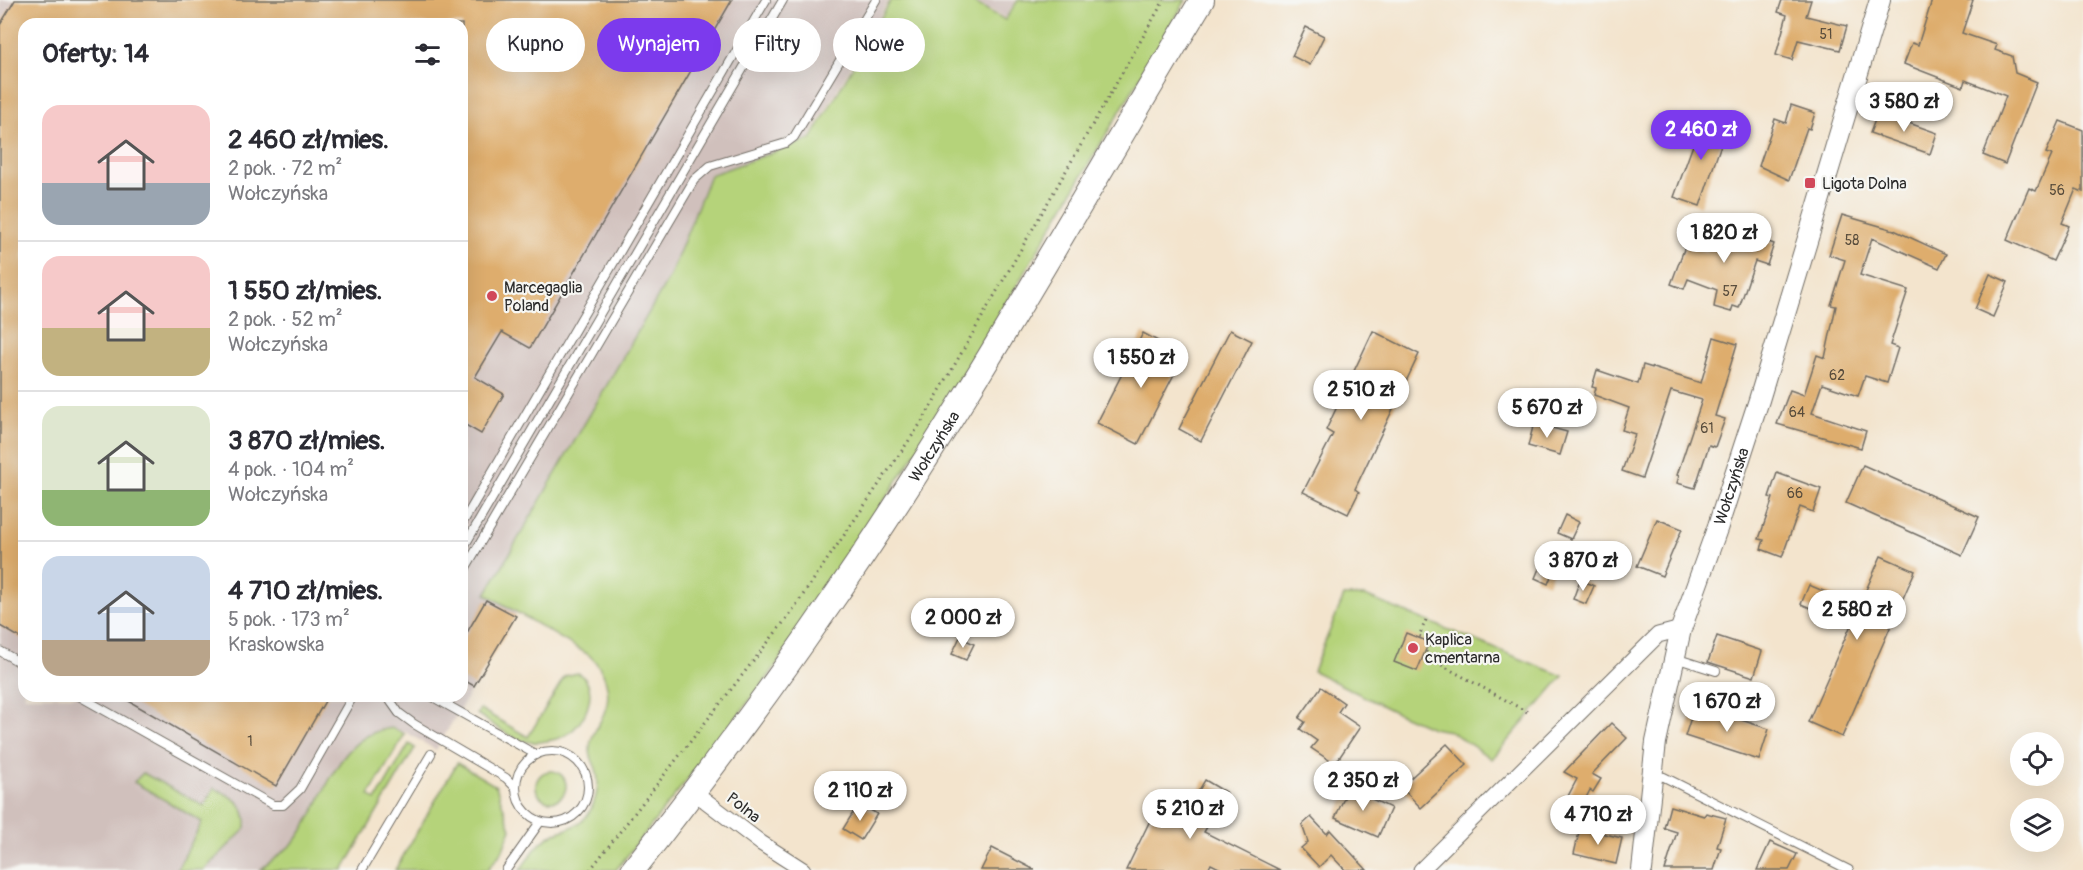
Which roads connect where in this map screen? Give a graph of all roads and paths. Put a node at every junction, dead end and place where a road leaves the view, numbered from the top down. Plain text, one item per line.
1 (766, 0) edge
2 (783, 0) edge
3 (876, 0) edge
4 (1164, 0) edge
5 (1202, 0) edge
6 (1880, 0) edge
7 (468, 514) edge
8 (468, 539) edge
9 (468, 564) edge
10 (1426, 620) dead end
11 (1681, 629) junction
12 (0, 651) edge
13 (1674, 658) junction
14 (18, 662) edge
15 (1716, 671) dead end
16 (90, 702) edge
17 (350, 702) edge
18 (391, 702) edge
19 (442, 702) edge
20 (1531, 714) dead end
21 (431, 754) dead end
22 (535, 754) junction
23 (1651, 775) junction
24 (515, 787) junction
25 (694, 792) junction
26 (540, 822) junction
27 (362, 870) edge
28 (506, 870) edge
29 (590, 870) edge
30 (633, 870) edge
31 (803, 870) edge
32 (1421, 870) edge
33 (1642, 870) edge
34 (1849, 870) edge

1 - 7 lane
2 - 8 lane
3 - 9 lane
4 - 29 path
5 - 25 main road, Wołczyńska
6 - 11 street, Wołczyńska
10 - 20 path
11 - 13 street, Wołczyńska
11 - 32 street
12 - 14 lane
13 - 15 lane
13 - 23 street, Wołczyńska
16 - 17 lane
18 - 24 lane
19 - 22 lane
21 - 27 lane
22 - 24 lane
22 - 26 lane
23 - 33 street, Wołczyńska
23 - 34 lane
24 - 26 lane
25 - 30 main road, Wołczyńska
25 - 31 street, Polna
26 - 28 lane

